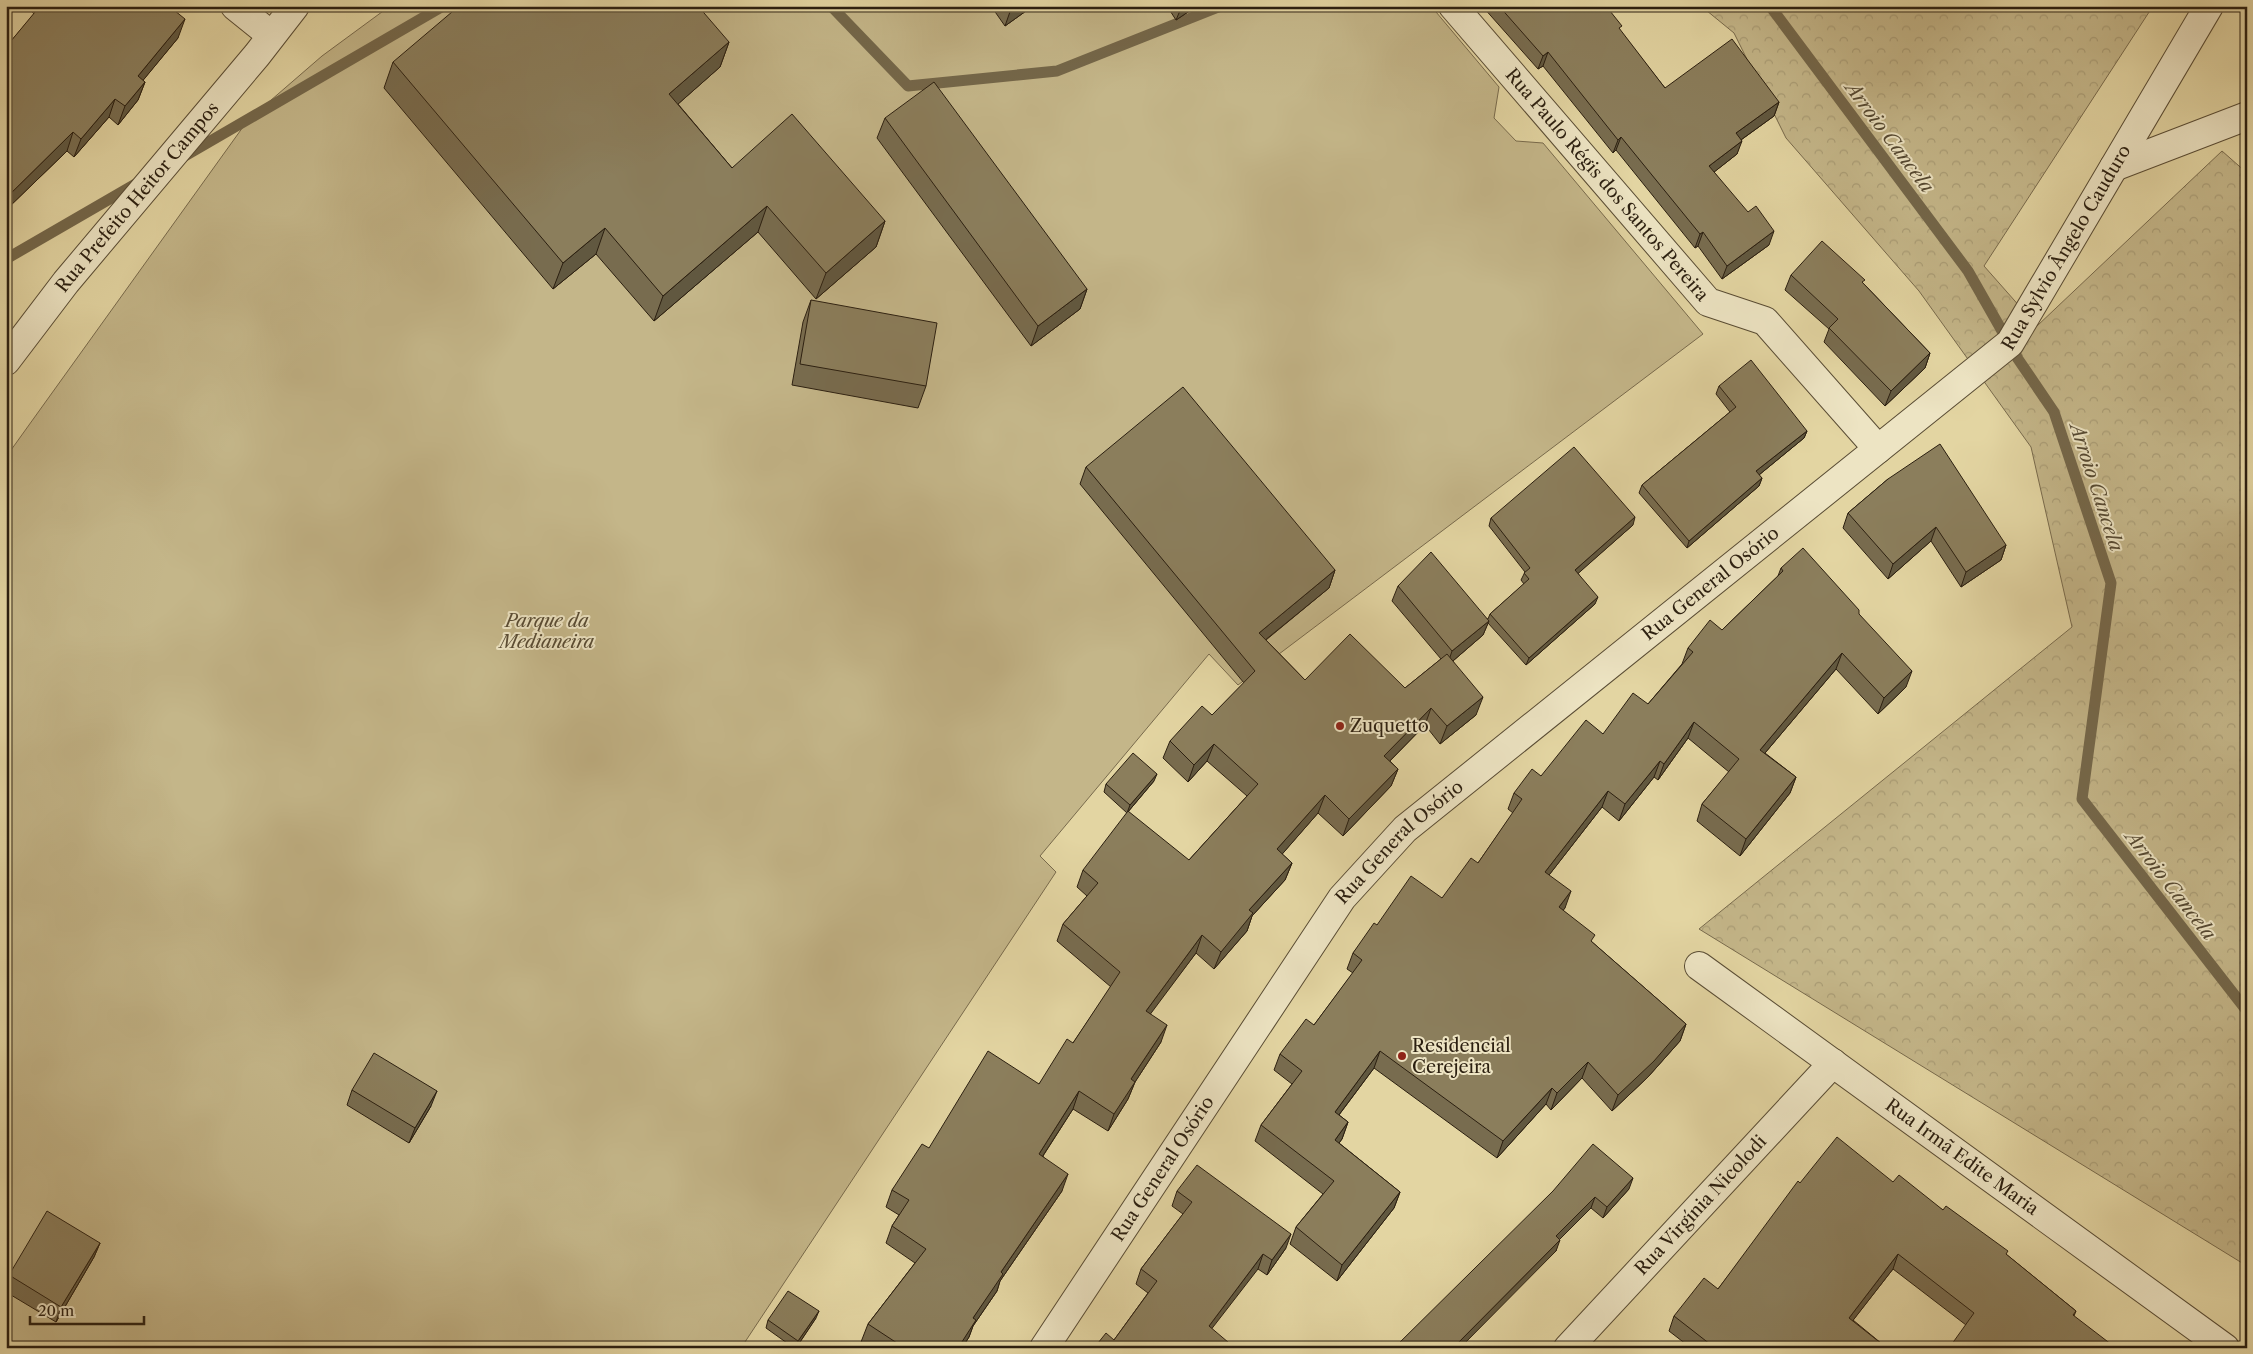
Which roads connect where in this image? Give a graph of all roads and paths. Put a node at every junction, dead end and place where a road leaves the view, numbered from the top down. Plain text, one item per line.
1 (235, 6) edge
2 (296, 6) edge
3 (313, 6) edge
4 (1453, 6) edge
5 (2209, 6) edge
6 (271, 35) junction
7 (2247, 116) edge
8 (2114, 167) junction
9 (6, 361) edge
10 (1878, 449) junction
11 (1699, 966) dead end
12 (1833, 1063) junction
13 (1578, 1345) edge
14 (1044, 1348) edge
15 (2225, 1348) edge

1 - 6 street
2 - 6 street
3 - 6 street
4 - 10 street, Rua Paulo Régis dos Santos Pereira
5 - 8 street, Rua Sylvio Ângelo Cauduro
6 - 9 street, Rua Prefeito Heitor Campos
7 - 8 street
8 - 10 street, Rua Sylvio Ângelo Cauduro
10 - 14 street, Rua General Osório
11 - 12 street, Rua Irmã Edite Maria
12 - 13 street, Rua Virgínia Nicolodi
12 - 15 street, Rua Irmã Edite Maria

